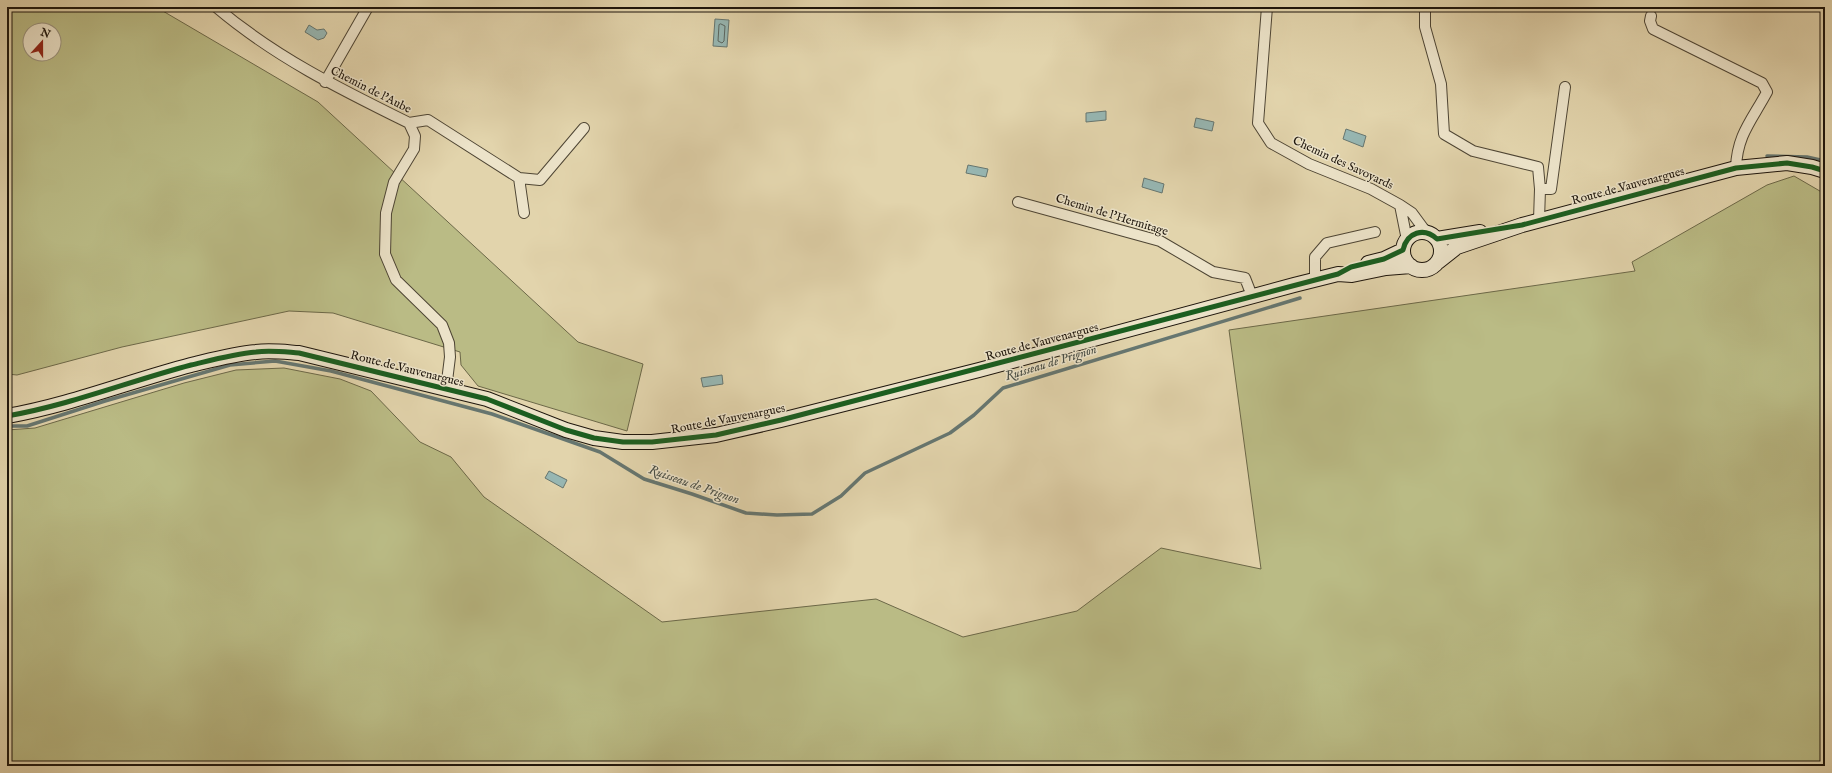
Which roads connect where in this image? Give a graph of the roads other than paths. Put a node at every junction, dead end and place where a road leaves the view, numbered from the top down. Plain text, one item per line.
1 (216, 7) edge
2 (368, 7) edge
3 (1267, 7) edge
4 (1425, 7) edge
5 (1651, 16) dead end
6 (325, 82) junction
7 (1565, 87) dead end
8 (409, 123) junction
9 (584, 128) dead end
10 (1736, 168) junction
11 (1825, 171) edge
12 (519, 178) junction
13 (1540, 189) junction
14 (1018, 202) dead end
15 (1400, 205) junction
16 (524, 213) dead end
17 (1538, 220) junction
18 (1522, 225) junction
19 (1375, 232) dead end
20 (1432, 235) junction
21 (1405, 245) junction
22 (1438, 262) junction
23 (1411, 266) junction
24 (1338, 274) junction
25 (1315, 280) junction
26 (1252, 296) junction
27 (446, 388) junction
28 (7, 416) edge

1 - 6 street, Chemin de l'Aube
2 - 6 street
3 - 15 street, Chemin des Savoyards
4 - 13 street
5 - 10 street
6 - 8 street, Chemin de l'Aube
7 - 13 street
8 - 12 street
8 - 27 street, Chemin de l'Aube
9 - 12 street
10 - 11 main road, Route de Vauvenargues
10 - 17 main road, Route de Vauvenargues
12 - 16 street
13 - 17 street
14 - 26 street, Chemin de l'Hermitage
15 - 20 street, Chemin des Savoyards
15 - 21 street, Chemin des Savoyards
17 - 18 main road, Route de Vauvenargues
18 - 20 main road, Route de Vauvenargues
18 - 22 main road, Route de Vauvenargues
19 - 25 street
20 - 21 main road
20 - 22 main road
21 - 23 main road
21 - 24 main road, Route de Vauvenargues
22 - 23 main road
23 - 24 main road, Route de Vauvenargues
24 - 25 main road, Route de Vauvenargues
25 - 26 main road, Route de Vauvenargues
26 - 27 main road, Route de Vauvenargues
27 - 28 main road, Route de Vauvenargues

